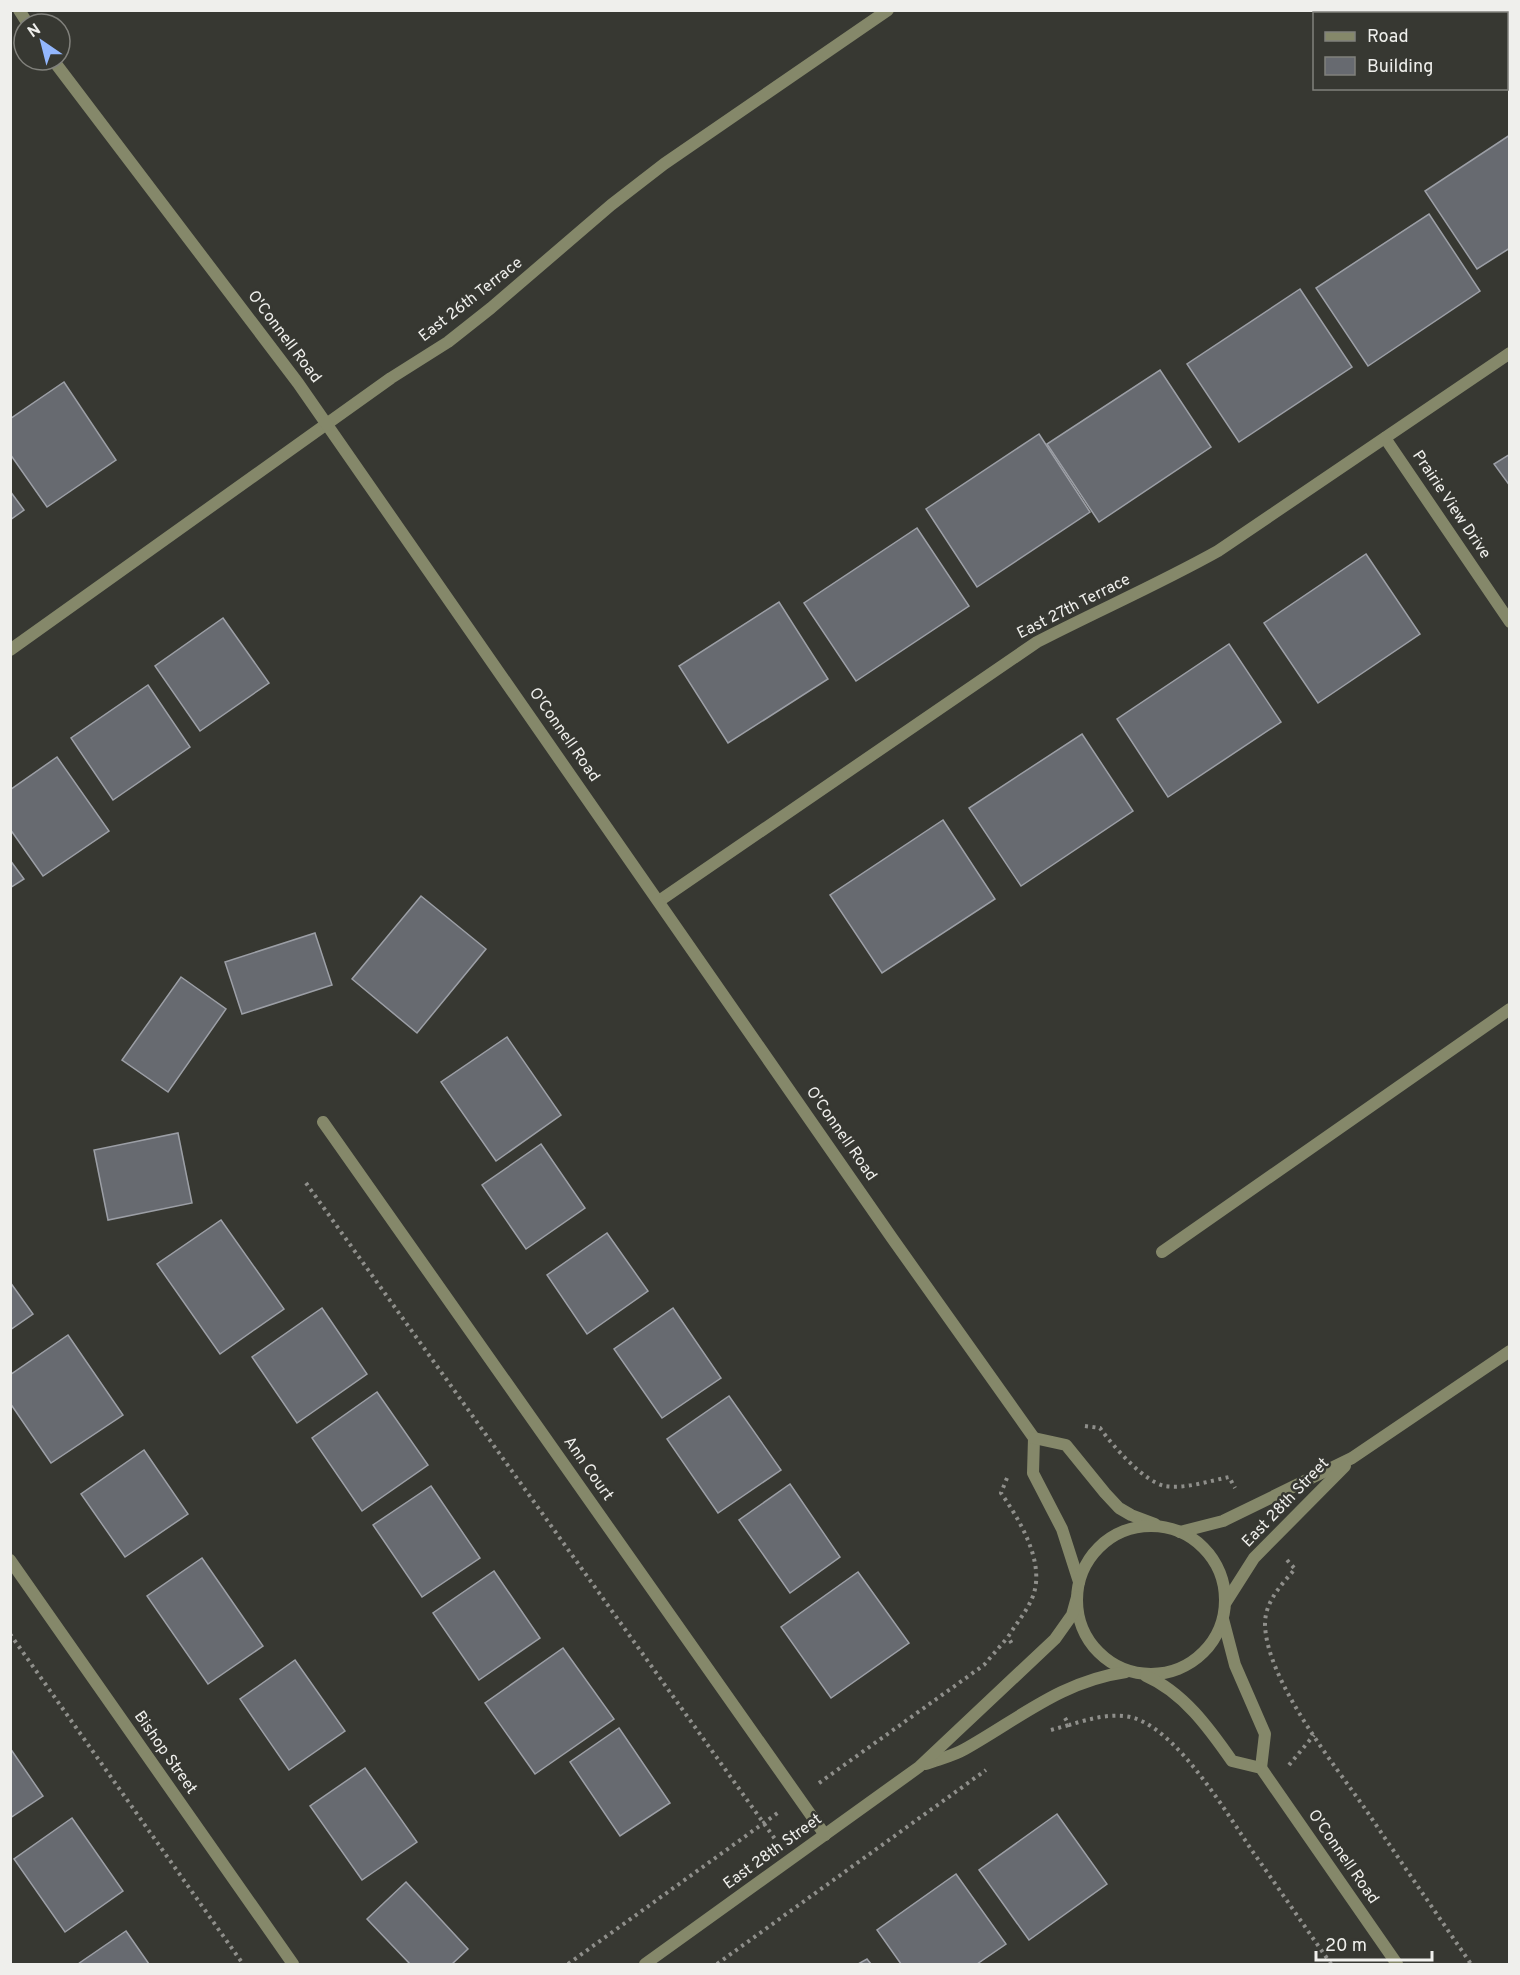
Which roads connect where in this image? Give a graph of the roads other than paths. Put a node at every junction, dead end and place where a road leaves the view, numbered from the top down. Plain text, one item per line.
1 (888, 10) edge
2 (62, 72) edge
3 (1509, 353) edge
4 (327, 423) junction
5 (1385, 438) junction
6 (1509, 622) edge
7 (10, 650) edge
8 (659, 901) junction
9 (1509, 1009) edge
10 (323, 1122) dead end
11 (1162, 1252) dead end
12 (1509, 1351) edge
13 (1034, 1438) junction
14 (1352, 1458) junction
15 (1163, 1527) junction
16 (1180, 1532) junction
17 (10, 1560) edge
18 (1079, 1582) junction
19 (1077, 1597) junction
20 (1226, 1602) junction
21 (1223, 1619) junction
22 (1129, 1671) junction
23 (1142, 1674) junction
24 (919, 1767) junction
25 (1261, 1768) junction
26 (825, 1835) junction
27 (293, 1965) edge
28 (645, 1965) edge
29 (1397, 1965) edge

1 - 4 street, East 26th Terrace
2 - 4 street, O'Connell Road
3 - 5 street, East 27th Terrace
4 - 7 street, East 26th Terrace
4 - 8 street, O'Connell Road
5 - 6 street, Prairie View Drive
5 - 8 street, East 27th Terrace
8 - 13 street, O'Connell Road
9 - 11 street
10 - 26 street, Ann Court
12 - 14 street, East 28th Street
13 - 15 street
13 - 18 street
14 - 16 street, East 28th Street
14 - 20 street, East 28th Street
15 - 16 street
15 - 18 street
16 - 20 street
17 - 27 street, Bishop Street
18 - 19 street
19 - 22 street
19 - 24 street, East 28th Street
20 - 21 street
21 - 23 street
21 - 25 street
22 - 23 street
22 - 24 street, East 28th Street
23 - 25 street
24 - 26 street, East 28th Street
25 - 29 street, O'Connell Road
26 - 28 street, East 28th Street

